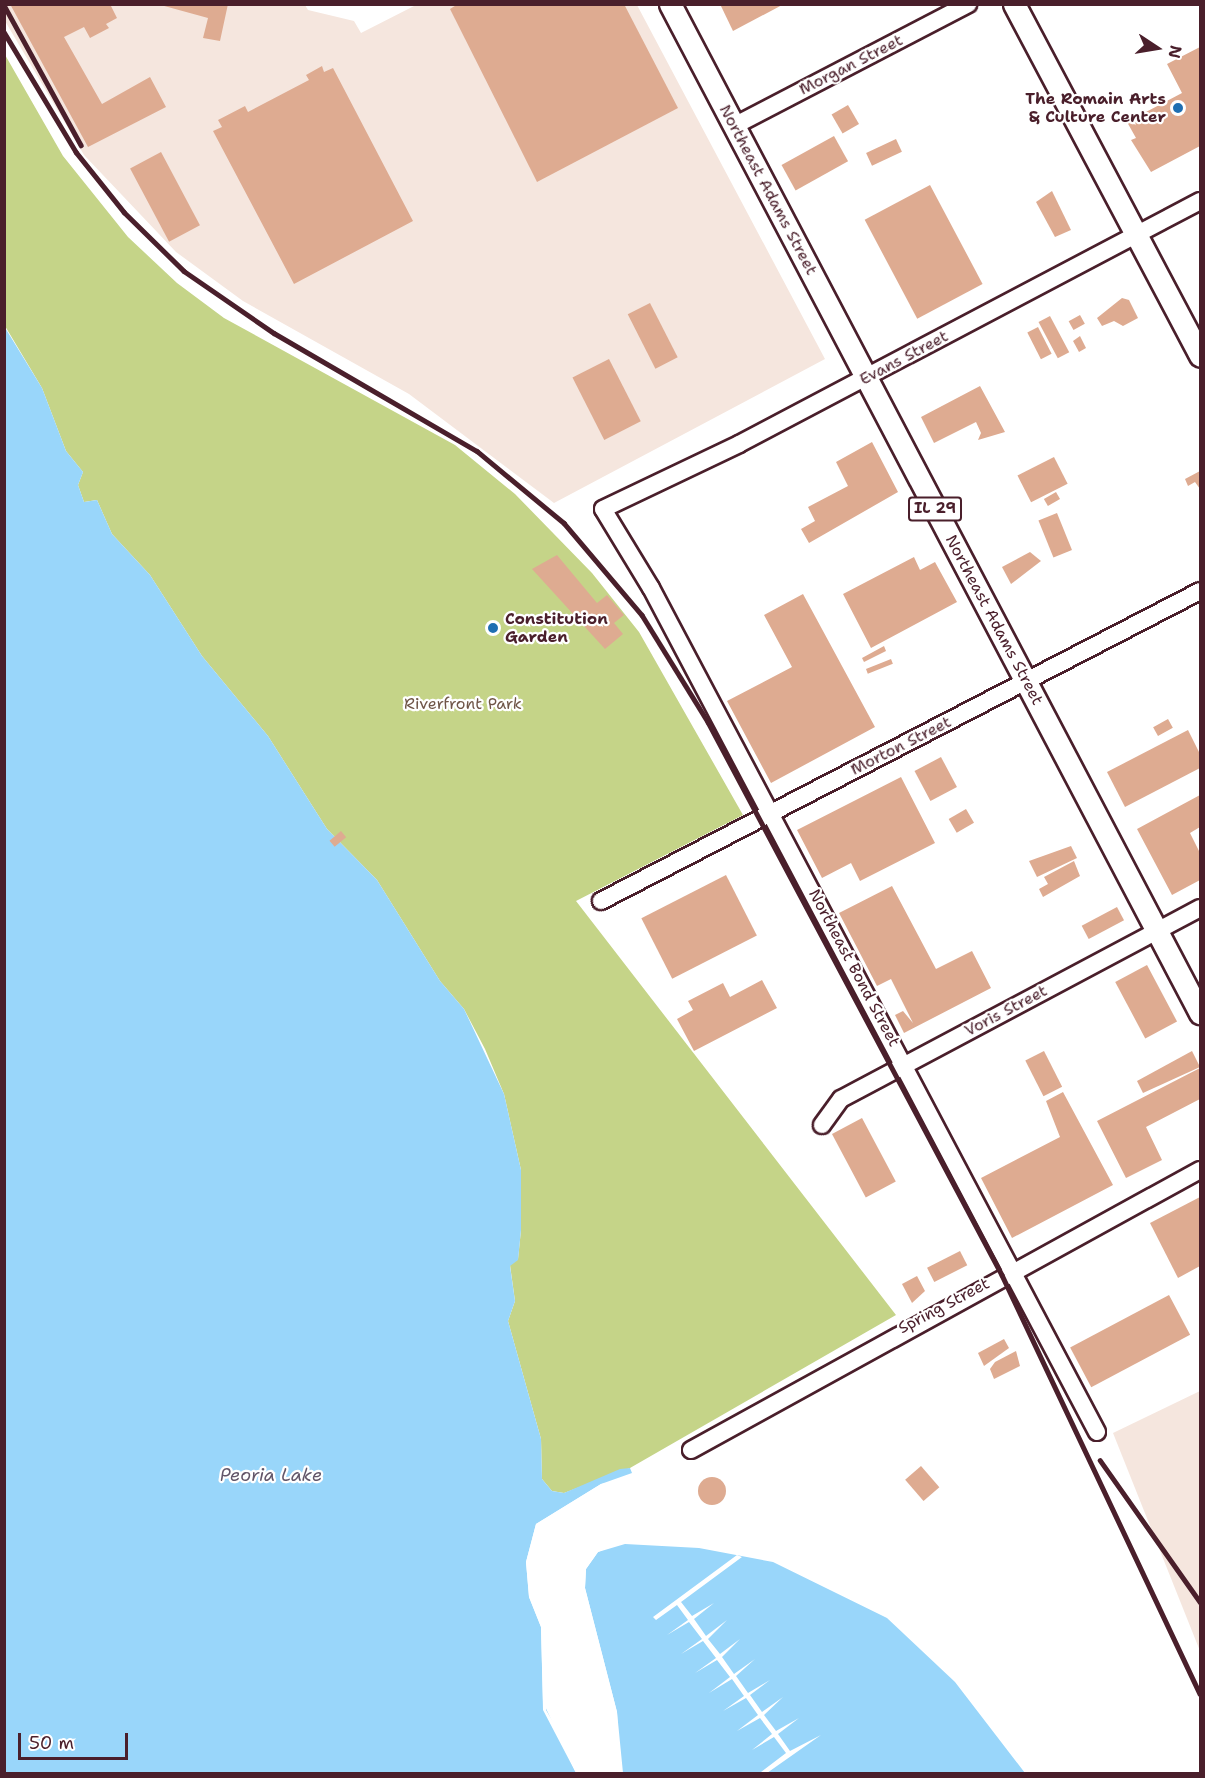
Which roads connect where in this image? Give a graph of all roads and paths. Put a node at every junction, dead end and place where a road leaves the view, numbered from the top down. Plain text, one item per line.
1 (670, 4) edge
2 (968, 4) edge
3 (1014, 4) edge
4 (734, 126) junction
5 (1200, 201) edge
6 (1136, 235) junction
7 (1200, 356) edge
8 (867, 378) junction
9 (603, 509) joint
10 (1200, 591) edge
11 (1026, 682) junction
12 (771, 814) junction
13 (601, 901) dead end
14 (1200, 908) edge
15 (1157, 930) junction
16 (1200, 1013) edge
17 (906, 1065) junction
18 (822, 1125) dead end
19 (1200, 1170) edge
20 (1011, 1269) junction
21 (1097, 1432) dead end
22 (691, 1450) dead end

1 - 4 main road, Northeast Adams Street / IL 29
2 - 4 street, Morgan Street
3 - 6 main road
4 - 8 main road, Northeast Adams Street / IL 29
5 - 6 street, Evans Street
6 - 7 main road
6 - 8 street, Evans Street
8 - 9 street, Evans Street
8 - 11 main road, Northeast Adams Street / IL 29
9 - 12 street, Northeast Bond Street
10 - 11 street, Morton Street
11 - 12 street, Morton Street
11 - 15 main road, Northeast Adams Street / IL 29
12 - 13 street, Morton Street
12 - 17 street, Northeast Bond Street
14 - 15 street, Voris Street
15 - 16 main road, Northeast Adams Street / IL 29
15 - 17 street, Voris Street
17 - 18 street, Voris Street
17 - 20 street, Northeast Bond Street
19 - 20 street, Spring Street
20 - 21 street, Northeast Bond Street
20 - 22 street, Spring Street

